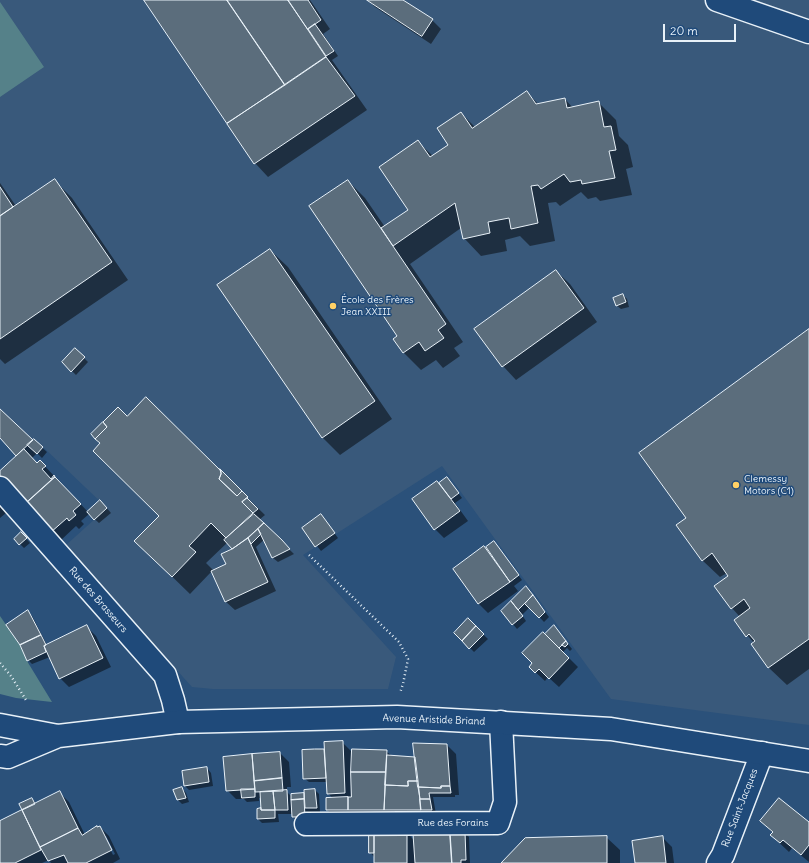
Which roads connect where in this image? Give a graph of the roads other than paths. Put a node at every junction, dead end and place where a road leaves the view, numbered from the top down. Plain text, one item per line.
1 (717, 0) edge
2 (809, 32) edge
3 (0, 488) edge
4 (178, 722) junction
5 (501, 722) junction
6 (0, 725) edge
7 (58, 736) junction
8 (762, 753) junction
9 (3, 758) edge
10 (809, 761) edge
11 (306, 824) dead end
12 (718, 863) edge

1 - 2 main road
3 - 4 main road, Rue des Brasseurs
4 - 5 main road, Avenue Aristide Briand
4 - 7 main road, Avenue Aristide Briand
5 - 8 main road, Avenue Aristide Briand
5 - 11 main road, Rue des Forains
6 - 7 main road, Avenue Aristide Briand
7 - 9 main road, Avenue Aristide Briand
8 - 10 main road, Avenue Aristide Briand
8 - 12 main road, Rue Saint-Jacques

